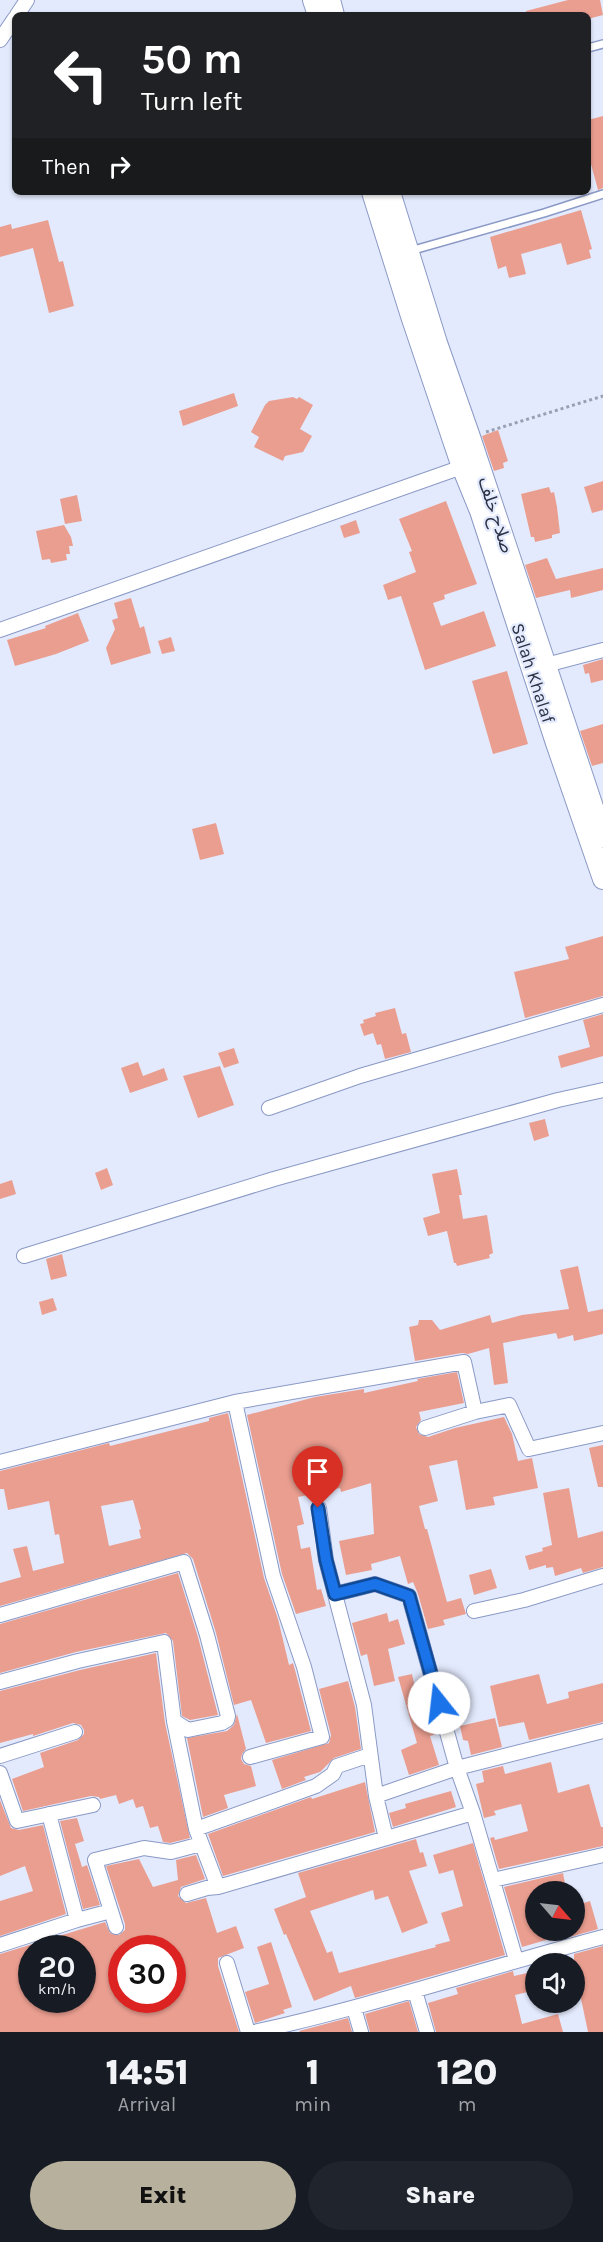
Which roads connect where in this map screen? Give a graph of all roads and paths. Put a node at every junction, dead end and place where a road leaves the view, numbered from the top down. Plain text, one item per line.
1 (12, 23) edge
2 (0, 40) edge
3 (603, 194) edge
4 (373, 195) edge
5 (391, 195) edge
6 (408, 251) junction
7 (603, 396) edge
8 (470, 437) junction
9 (462, 467) junction
10 (0, 630) edge
11 (603, 650) edge
12 (546, 665) junction
13 (603, 837) edge
14 (603, 879) edge
15 (603, 1005) edge
16 (603, 1090) edge
17 (269, 1108) dead end
18 (24, 1256) dead end
19 (235, 1402) junction
20 (475, 1412) junction
21 (425, 1428) dead end
22 (603, 1433) edge
23 (0, 1462) edge
24 (318, 1508) dead end
25 (603, 1576) edge
26 (335, 1594) junction
27 (474, 1611) dead end
28 (0, 1615) edge
29 (0, 1682) edge
30 (174, 1721) junction
31 (603, 1731) edge
32 (75, 1732) dead end
33 (370, 1755) junction
34 (0, 1756) edge
35 (250, 1757) dead end
36 (457, 1768) junction
37 (0, 1773) edge
38 (376, 1796) junction
39 (93, 1805) dead end
40 (473, 1813) junction
41 (49, 1814) junction
42 (196, 1829) junction
43 (386, 1838) junction
44 (201, 1844) junction
45 (603, 1855) edge
46 (493, 1880) junction
47 (218, 1887) junction
48 (187, 1894) dead end
49 (111, 1911) junction
50 (77, 1920) junction
51 (116, 1927) dead end
52 (603, 1937) edge
53 (0, 1945) edge
54 (516, 1960) junction
55 (227, 1963) dead end
56 (415, 1991) junction
57 (354, 2008) junction
58 (248, 2032) edge
59 (254, 2032) edge
60 (361, 2032) edge
61 (427, 2032) edge

1 - 2 street
3 - 6 lane
4 - 9 main road, صلاح خلف
5 - 6 main road, صلاح خلف
6 - 8 main road, صلاح خلف
7 - 8 path
8 - 12 main road, صلاح خلف
9 - 10 street
9 - 14 main road, Salah Khalaf
11 - 12 street
12 - 13 main road, صلاح خلف
15 - 17 street
16 - 18 street
19 - 20 street
19 - 23 street
19 - 35 street
20 - 21 street
20 - 22 street
24 - 26 street
25 - 27 street
26 - 33 street
26 - 36 street
28 - 30 street
29 - 30 street
30 - 42 street
31 - 36 street
32 - 34 street
33 - 38 street
33 - 42 street
36 - 38 street
36 - 40 street
37 - 41 street
38 - 43 street
39 - 41 street
40 - 43 street
40 - 46 street
41 - 50 street
42 - 44 street
43 - 47 street
44 - 47 street
44 - 49 street
45 - 46 street
46 - 54 street
47 - 48 street
49 - 50 street
49 - 51 street
50 - 53 street
52 - 54 street
54 - 56 street
55 - 58 street
56 - 57 street
56 - 61 street
57 - 59 street
57 - 60 street

